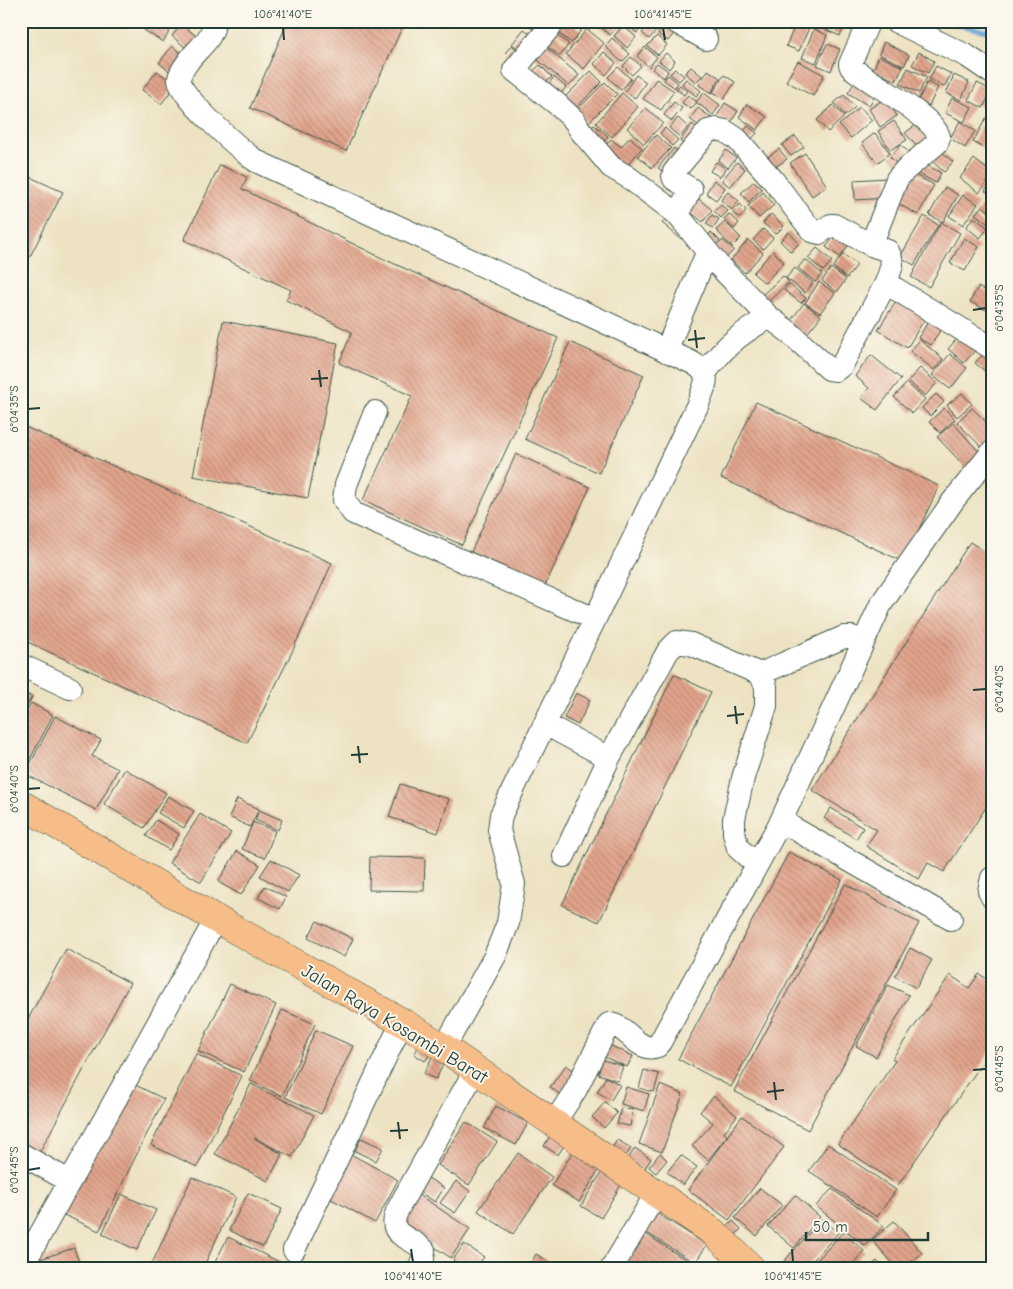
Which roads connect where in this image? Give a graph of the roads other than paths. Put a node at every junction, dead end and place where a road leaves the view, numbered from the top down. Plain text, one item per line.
1 (214, 21) edge
2 (555, 21) edge
3 (674, 21) edge
4 (869, 21) edge
5 (895, 21) edge
6 (706, 39) dead end
7 (992, 74) edge
8 (677, 214) junction
9 (871, 245) junction
10 (707, 253) junction
11 (886, 283) junction
12 (764, 320) dead end
13 (992, 348) edge
14 (666, 351) junction
15 (705, 373) junction
16 (375, 412) dead end
17 (992, 452) edge
18 (595, 619) junction
19 (863, 642) junction
20 (21, 665) edge
21 (760, 674) junction
22 (70, 688) dead end
23 (545, 724) junction
24 (609, 758) junction
25 (21, 804) edge
26 (780, 821) junction
27 (564, 856) dead end
28 (757, 865) junction
29 (992, 878) edge
30 (992, 898) edge
31 (216, 919) junction
32 (951, 919) dead end
33 (402, 1022) junction
34 (444, 1048) junction
35 (477, 1070) junction
36 (554, 1123) junction
37 (21, 1154) edge
38 (70, 1181) junction
39 (657, 1192) junction
40 (294, 1250) dead end
41 (26, 1268) edge
42 (419, 1268) edge
43 (612, 1268) edge
44 (751, 1268) edge

1 - 14 street
2 - 8 street
3 - 6 street
4 - 9 street
5 - 7 street
8 - 9 street
8 - 10 street
9 - 11 street
10 - 11 street
10 - 14 street
11 - 13 street
12 - 15 street
14 - 15 street
15 - 18 street
16 - 18 street
17 - 19 street
18 - 23 street
19 - 21 street
19 - 26 street
20 - 22 street
21 - 24 street
21 - 28 street
23 - 24 street
23 - 34 street
24 - 27 street
25 - 31 main road, Jalan Raya Kosambi Barat
26 - 28 street
26 - 32 street
28 - 36 street
29 - 30 street
31 - 33 main road, Jalan Raya Kosambi Barat
31 - 38 street
33 - 34 main road, Jalan Raya Kosambi Barat
33 - 40 street
34 - 35 main road, Jalan Raya Kosambi Barat
35 - 36 main road, Jalan Raya Kosambi Barat
35 - 42 street
36 - 39 main road, Jalan Raya Kosambi Barat
37 - 38 street
38 - 41 street
39 - 43 street
39 - 44 main road, Jalan Raya Kosambi Barat

